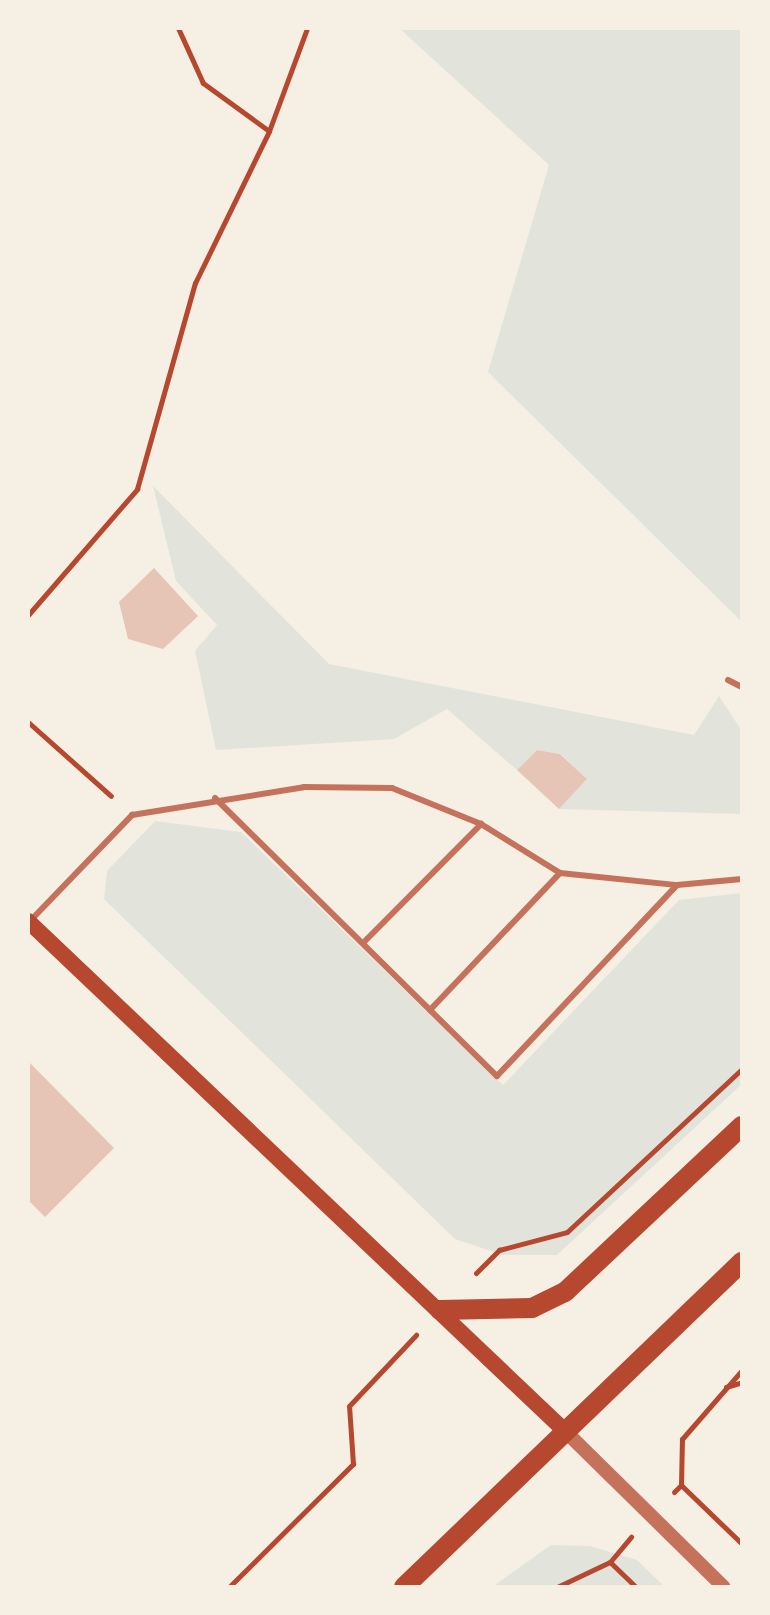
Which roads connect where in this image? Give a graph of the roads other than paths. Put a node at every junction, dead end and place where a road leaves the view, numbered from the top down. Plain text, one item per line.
1 (728, 680) dead end
2 (742, 687) edge
3 (215, 798) junction
4 (481, 824) junction
5 (560, 873) junction
6 (742, 879) edge
7 (677, 885) junction
8 (28, 922) edge
9 (363, 943) junction
10 (430, 1010) junction
11 (742, 1126) edge
12 (742, 1262) edge
13 (440, 1310) junction
14 (566, 1432) junction
15 (404, 1587) edge
16 (724, 1587) edge

1 - 2 lane
3 - 4 lane
3 - 8 lane
3 - 9 lane
4 - 5 lane
4 - 9 lane
5 - 7 lane
5 - 10 lane
6 - 7 lane
7 - 10 lane
8 - 13 main road
9 - 10 lane
11 - 13 main road
12 - 14 main road
13 - 14 main road
14 - 15 main road
14 - 16 street

